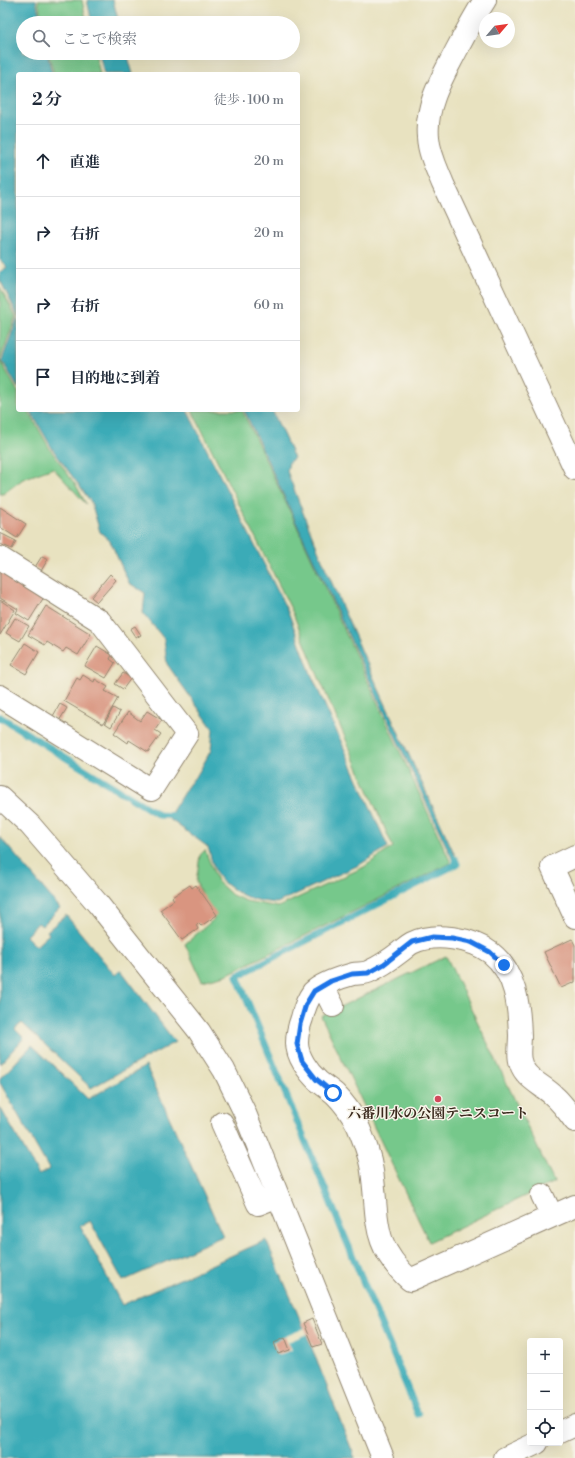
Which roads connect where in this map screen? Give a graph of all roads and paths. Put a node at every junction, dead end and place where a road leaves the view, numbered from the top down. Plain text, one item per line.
1 (485, 0) edge
2 (575, 469) edge
3 (0, 558) edge
4 (0, 696) edge
5 (0, 797) edge
6 (575, 856) edge
7 (575, 917) edge
8 (323, 986) junction
9 (333, 1006) dead end
10 (575, 1121) edge
11 (222, 1123) dead end
12 (542, 1195) dead end
13 (278, 1196) junction
14 (575, 1206) edge
15 (552, 1216) junction
16 (575, 1425) edge
17 (563, 1431) edge
18 (531, 1446) edge
19 (383, 1458) edge
20 (505, 1458) edge

1 - 2 street
3 - 4 street
5 - 13 street
6 - 7 street
8 - 9 street
8 - 10 street
8 - 15 street
11 - 13 street
12 - 15 street
13 - 19 street
14 - 15 street
16 - 17 street
18 - 20 street

